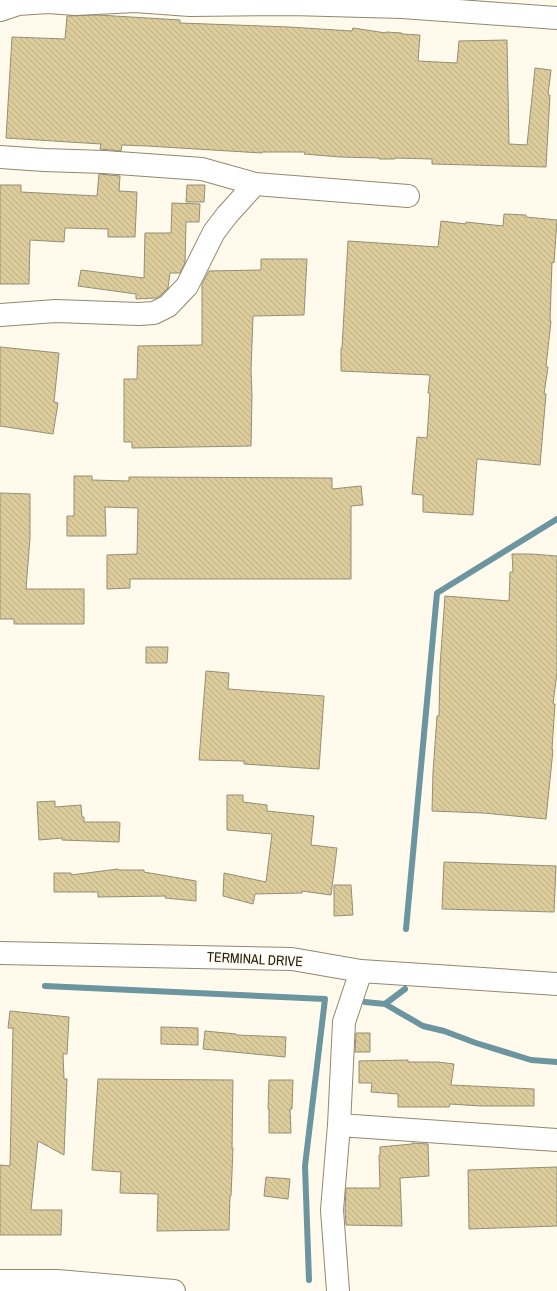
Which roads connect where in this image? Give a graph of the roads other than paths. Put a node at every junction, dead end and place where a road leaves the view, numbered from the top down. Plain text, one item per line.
1 (0, 10) edge
2 (557, 18) edge
3 (0, 157) edge
4 (255, 184) junction
5 (408, 196) dead end
6 (0, 315) edge
7 (0, 953) edge
8 (360, 971) junction
9 (557, 984) edge
10 (339, 1125) junction
11 (557, 1140) edge
12 (0, 1281) edge
13 (174, 1291) edge
14 (338, 1291) edge

1 - 2 street
3 - 4 street
4 - 5 street
4 - 6 street
7 - 8 street, TERMINAL DRIVE
8 - 9 street, TERMINAL DRIVE
8 - 10 street
10 - 11 street
10 - 14 street
12 - 13 street

